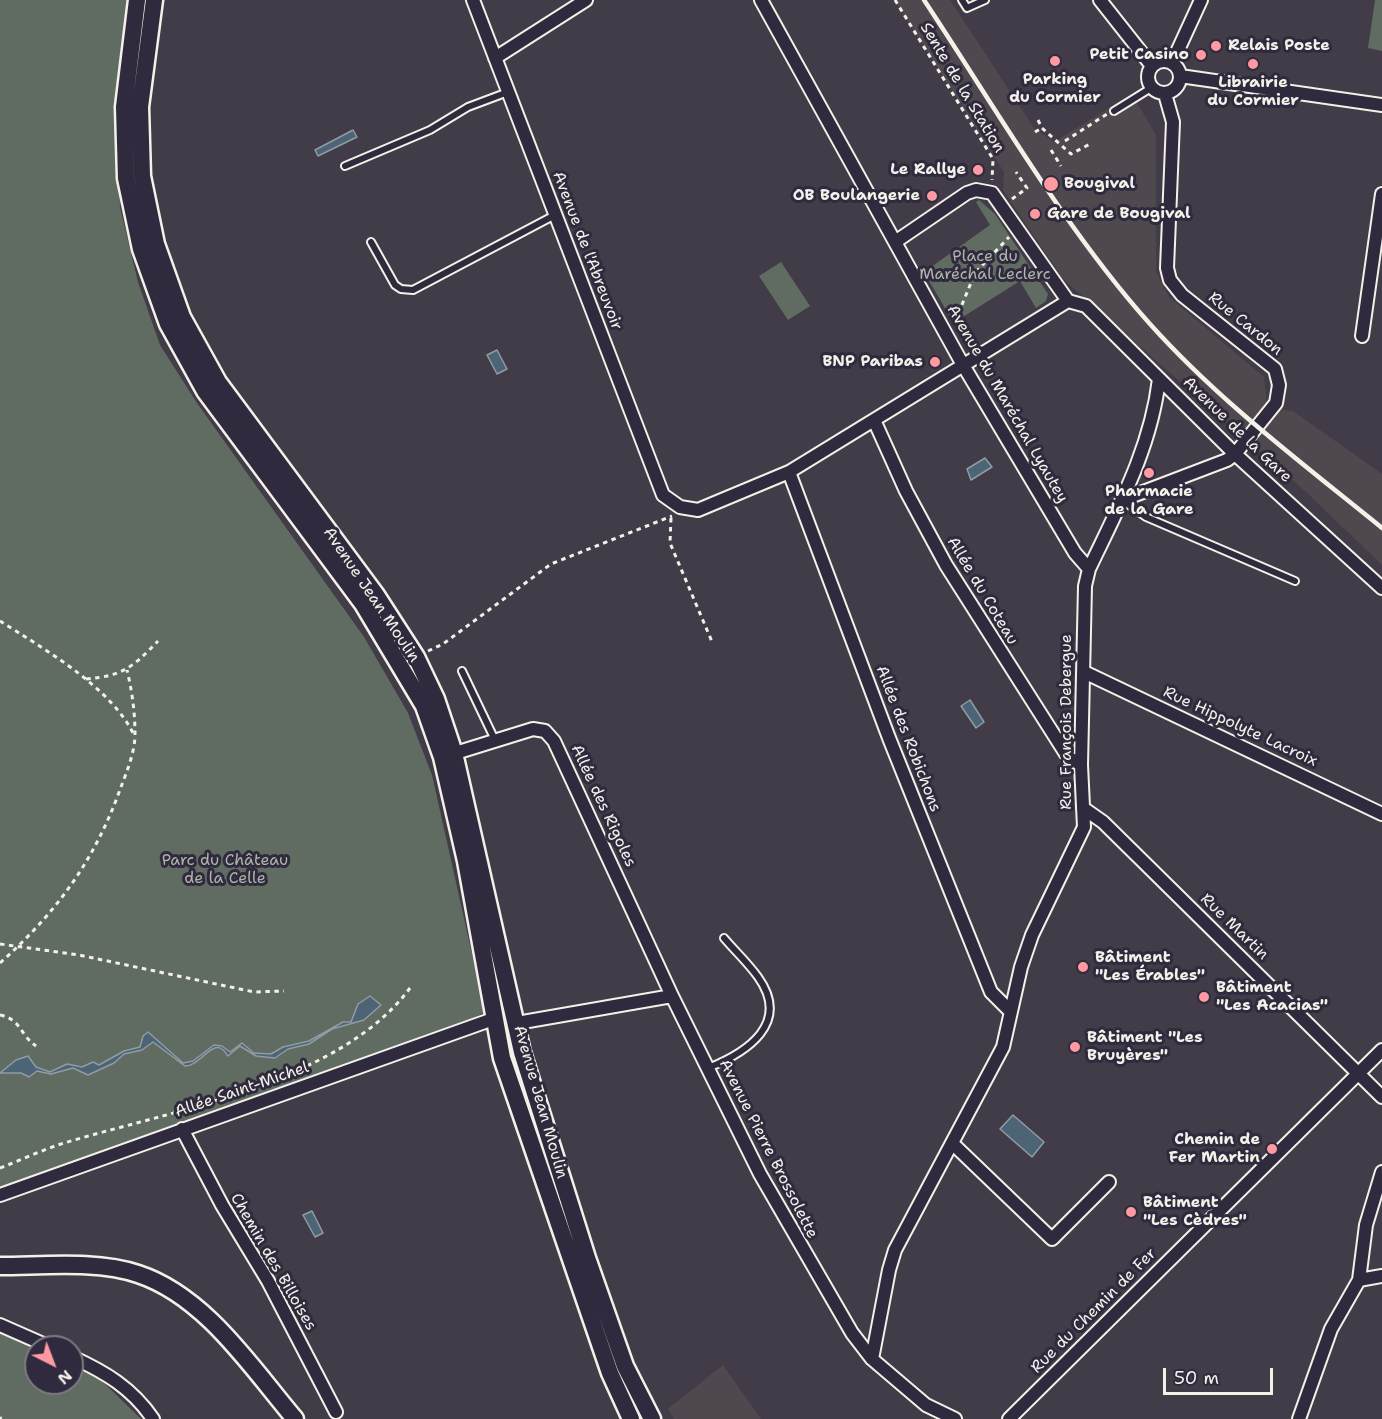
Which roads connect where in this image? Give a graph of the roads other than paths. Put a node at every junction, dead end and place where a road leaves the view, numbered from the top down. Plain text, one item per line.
1 (137, 0) edge
2 (154, 0) edge
3 (473, 0) edge
4 (586, 0) edge
5 (761, 0) edge
6 (962, 0) edge
7 (984, 0) edge
8 (1100, 0) edge
9 (1201, 0) edge
10 (495, 58) junction
11 (1172, 63) junction
12 (1152, 66) junction
13 (1180, 76) junction
14 (1151, 88) junction
15 (508, 92) junction
16 (1165, 94) junction
17 (1382, 105) edge
18 (1114, 111) dead end
19 (345, 166) dead end
20 (1382, 194) edge
21 (555, 215) junction
22 (371, 242) dead end
23 (895, 242) junction
24 (1068, 301) junction
25 (1362, 336) dead end
26 (963, 365) junction
27 (1159, 379) junction
28 (874, 420) junction
29 (1235, 454) junction
30 (789, 472) junction
31 (1122, 500) junction
32 (1089, 569) junction
33 (1295, 581) dead end
34 (1382, 588) edge
35 (462, 671) dead end
36 (1083, 672) junction
37 (495, 741) junction
38 (448, 755) junction
39 (1081, 765) junction
40 (1083, 808) junction
41 (1382, 814) edge
42 (724, 938) dead end
43 (672, 996) junction
44 (1010, 1011) junction
45 (496, 1018) junction
46 (517, 1023) junction
47 (1382, 1050) edge
48 (708, 1068) junction
49 (1359, 1073) junction
50 (1382, 1097) edge
51 (182, 1129) junction
52 (952, 1143) junction
53 (1382, 1172) edge
54 (1109, 1182) dead end
55 (0, 1195) edge
56 (0, 1266) edge
57 (1382, 1276) edge
58 (1359, 1280) junction
59 (0, 1324) edge
60 (24, 1335) edge
61 (873, 1359) junction
62 (84, 1363) edge
63 (336, 1412) dead end
64 (153, 1419) edge
65 (295, 1419) edge
66 (631, 1419) edge
67 (652, 1419) edge
68 (955, 1419) edge
69 (1009, 1419) edge
70 (1299, 1419) edge

1 - 38 main road, Avenue Jean Moulin
2 - 38 main road, Avenue Jean Moulin
3 - 10 street, Avenue de l'Abreuvoir
4 - 10 street
5 - 23 street, Avenue du Maréchal Lyautey
6 - 7 lane
8 - 12 street
9 - 11 street
10 - 15 street, Avenue de l'Abreuvoir
11 - 12 street
11 - 13 street
12 - 14 street
13 - 16 street
13 - 17 street
14 - 16 street
14 - 18 lane
15 - 19 lane
15 - 21 street, Avenue de l'Abreuvoir
16 - 29 street, Rue Cardon
20 - 25 street
21 - 22 lane
21 - 30 street, Avenue de l'Abreuvoir
23 - 24 street
23 - 26 street, Avenue du Maréchal Lyautey
24 - 26 street
24 - 27 street, Avenue de la Gare
26 - 28 street
26 - 32 street, Avenue du Maréchal Lyautey
27 - 29 street, Avenue de la Gare
27 - 31 street, Rue François Debergue
28 - 30 street
28 - 39 street, Allée du Coteau
29 - 31 street, Rue Cardon
29 - 34 street, Avenue de la Gare
30 - 44 street, Allée des Robichons
31 - 32 street, Rue François Debergue
31 - 33 lane
32 - 36 street, Rue François Debergue
35 - 37 lane
36 - 39 street, Rue François Debergue
36 - 41 street, Rue Hippolyte Lacroix
37 - 38 street, Allée des Rigoles
37 - 43 street, Allée des Rigoles
38 - 45 main road, Avenue Jean Moulin
38 - 46 main road, Avenue Jean Moulin
39 - 40 street, Rue François Debergue
40 - 44 street, Rue François Debergue
40 - 49 street, Rue Martin
42 - 48 lane
43 - 46 street
43 - 48 street, Avenue Pierre Brossolette
44 - 52 street, Rue François Debergue
45 - 51 street, Allée Saint-Michel
45 - 66 main road, Avenue Jean Moulin
46 - 67 main road, Avenue Jean Moulin
47 - 49 street, Rue du Chemin de Fer
48 - 61 street, Avenue Pierre Brossolette
49 - 50 street, Rue Martin
49 - 69 street, Rue du Chemin de Fer
51 - 55 street, Allée Saint-Michel
51 - 63 street, Chemin des Billoises
52 - 54 street
52 - 61 street, Rue François Debergue
53 - 58 street
56 - 65 main road
57 - 58 street
58 - 70 street
59 - 60 street
61 - 68 street, Avenue Pierre Brossolette
62 - 64 street

